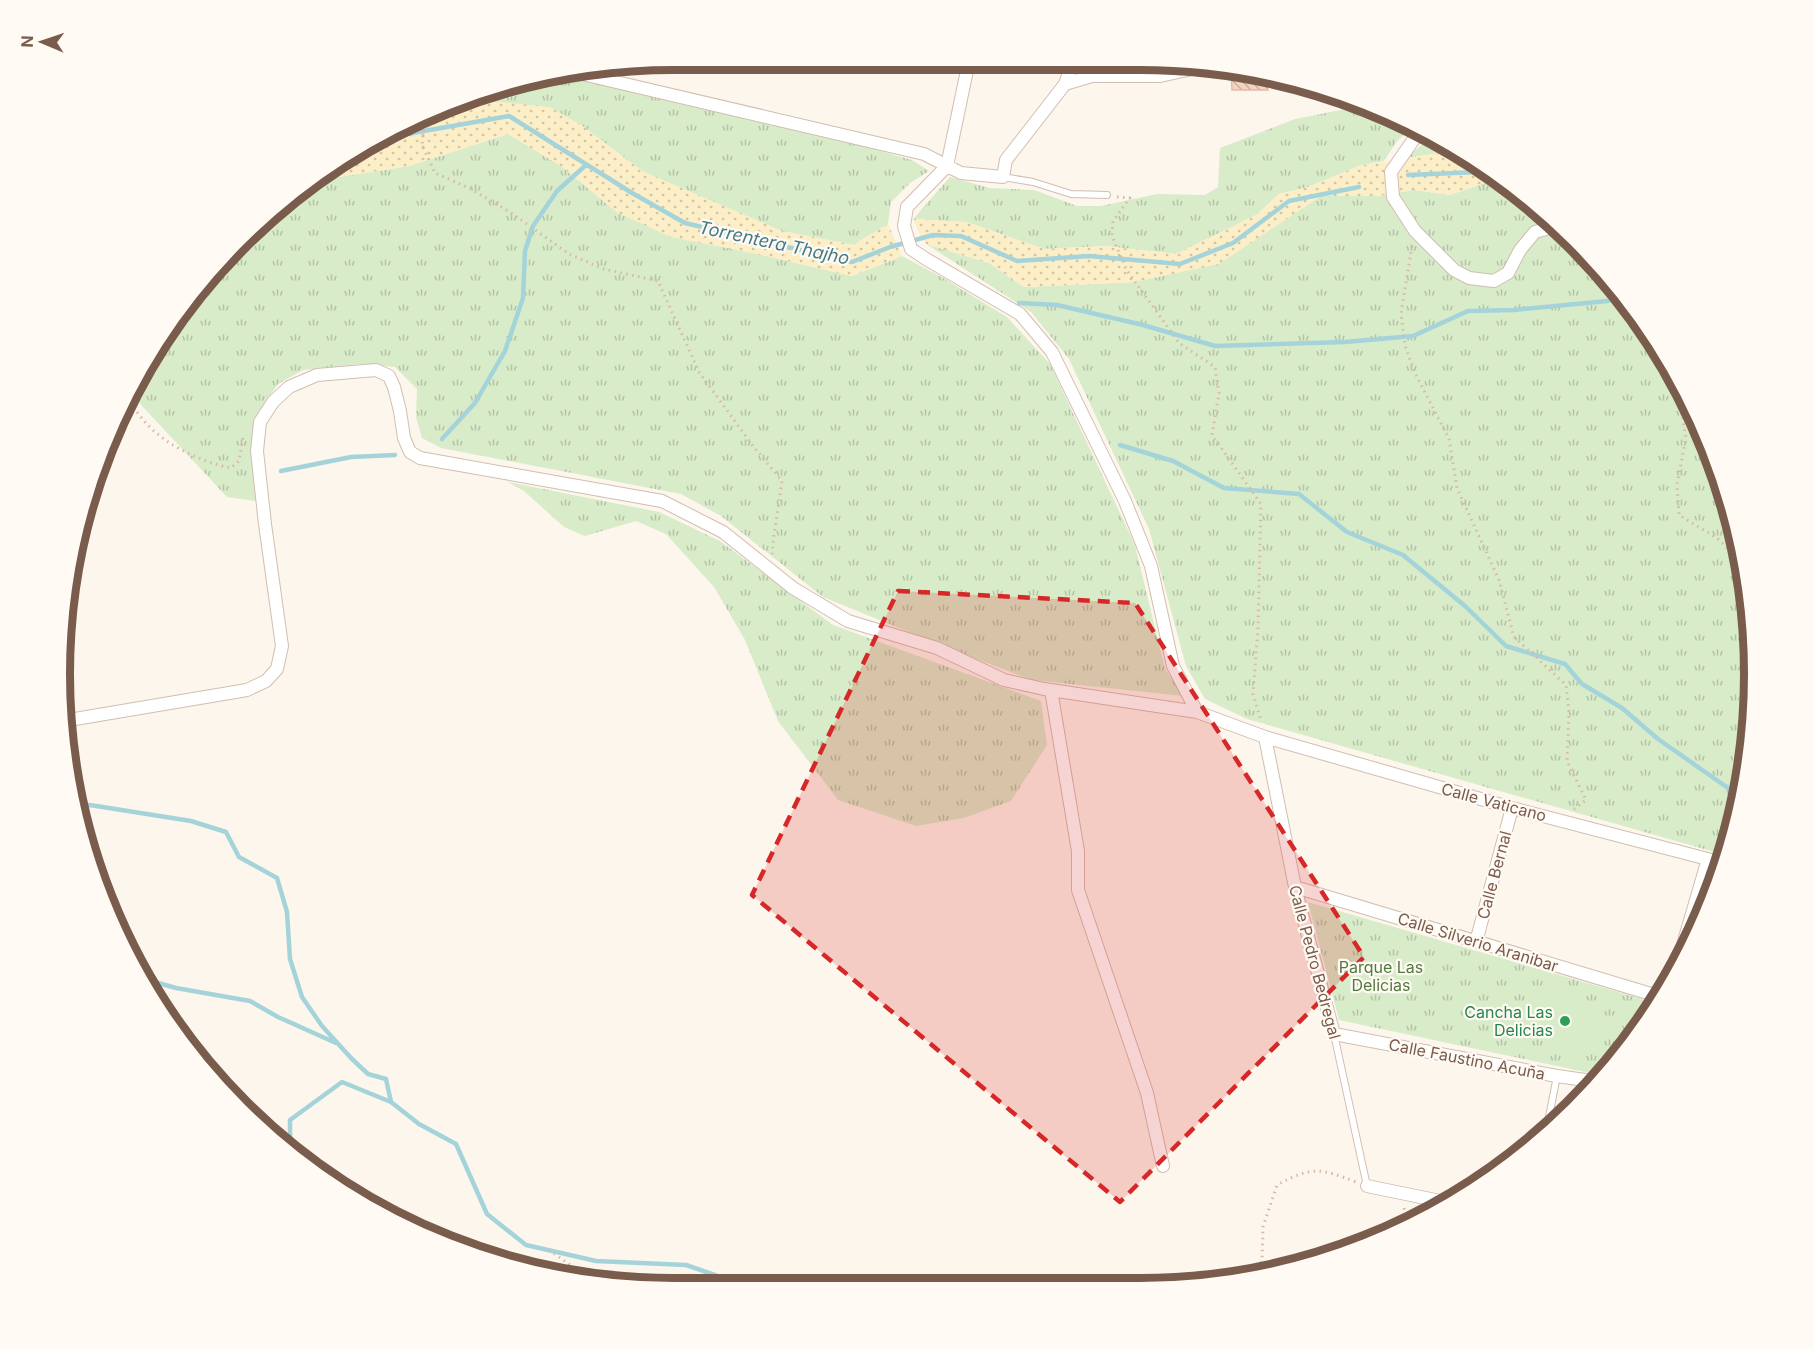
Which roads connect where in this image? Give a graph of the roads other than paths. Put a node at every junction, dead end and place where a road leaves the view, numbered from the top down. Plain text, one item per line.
1 (967, 70) edge
2 (1070, 70) edge
3 (1178, 72) edge
4 (593, 76) edge
5 (1065, 84) junction
6 (1416, 138) edge
7 (947, 166) junction
8 (1003, 177) junction
9 (1107, 195) road end
10 (1547, 229) edge
11 (1051, 690) junction
12 (1197, 712) junction
13 (73, 719) edge
14 (1265, 737) junction
15 (1512, 808) junction
16 (1708, 859) junction
17 (1714, 860) edge
18 (1295, 888) junction
19 (1688, 927) edge
20 (1476, 942) junction
21 (1652, 994) edge
22 (1334, 1034) junction
23 (1557, 1076) junction
24 (1587, 1080) edge
25 (1549, 1119) edge
26 (1163, 1166) dead end
27 (1366, 1186) joint
28 (1437, 1200) edge

1 - 7 street
2 - 5 street
3 - 5 street
4 - 7 street
5 - 8 street
6 - 10 street
7 - 8 street
7 - 12 street
8 - 9 lane
11 - 12 street, Calle Vaticano
11 - 13 street, Calle Vaticano
11 - 26 street
12 - 14 street, Calle Vaticano
14 - 15 street, Calle Vaticano
14 - 18 street, Calle Pedro Bedregal
15 - 16 street, Calle Vaticano
15 - 20 street, Calle Bernal
16 - 17 street, Calle Vaticano
16 - 19 street
18 - 20 street, Calle Silverio Aranibar
18 - 22 street, Calle Pedro Bedregal
20 - 21 street, Calle Silverio Aranibar
22 - 23 street, Calle Faustino Acuña
22 - 27 lane, Calle Pedro Bedregal
23 - 24 street, Calle Faustino Acuña
23 - 25 lane
27 - 28 street

